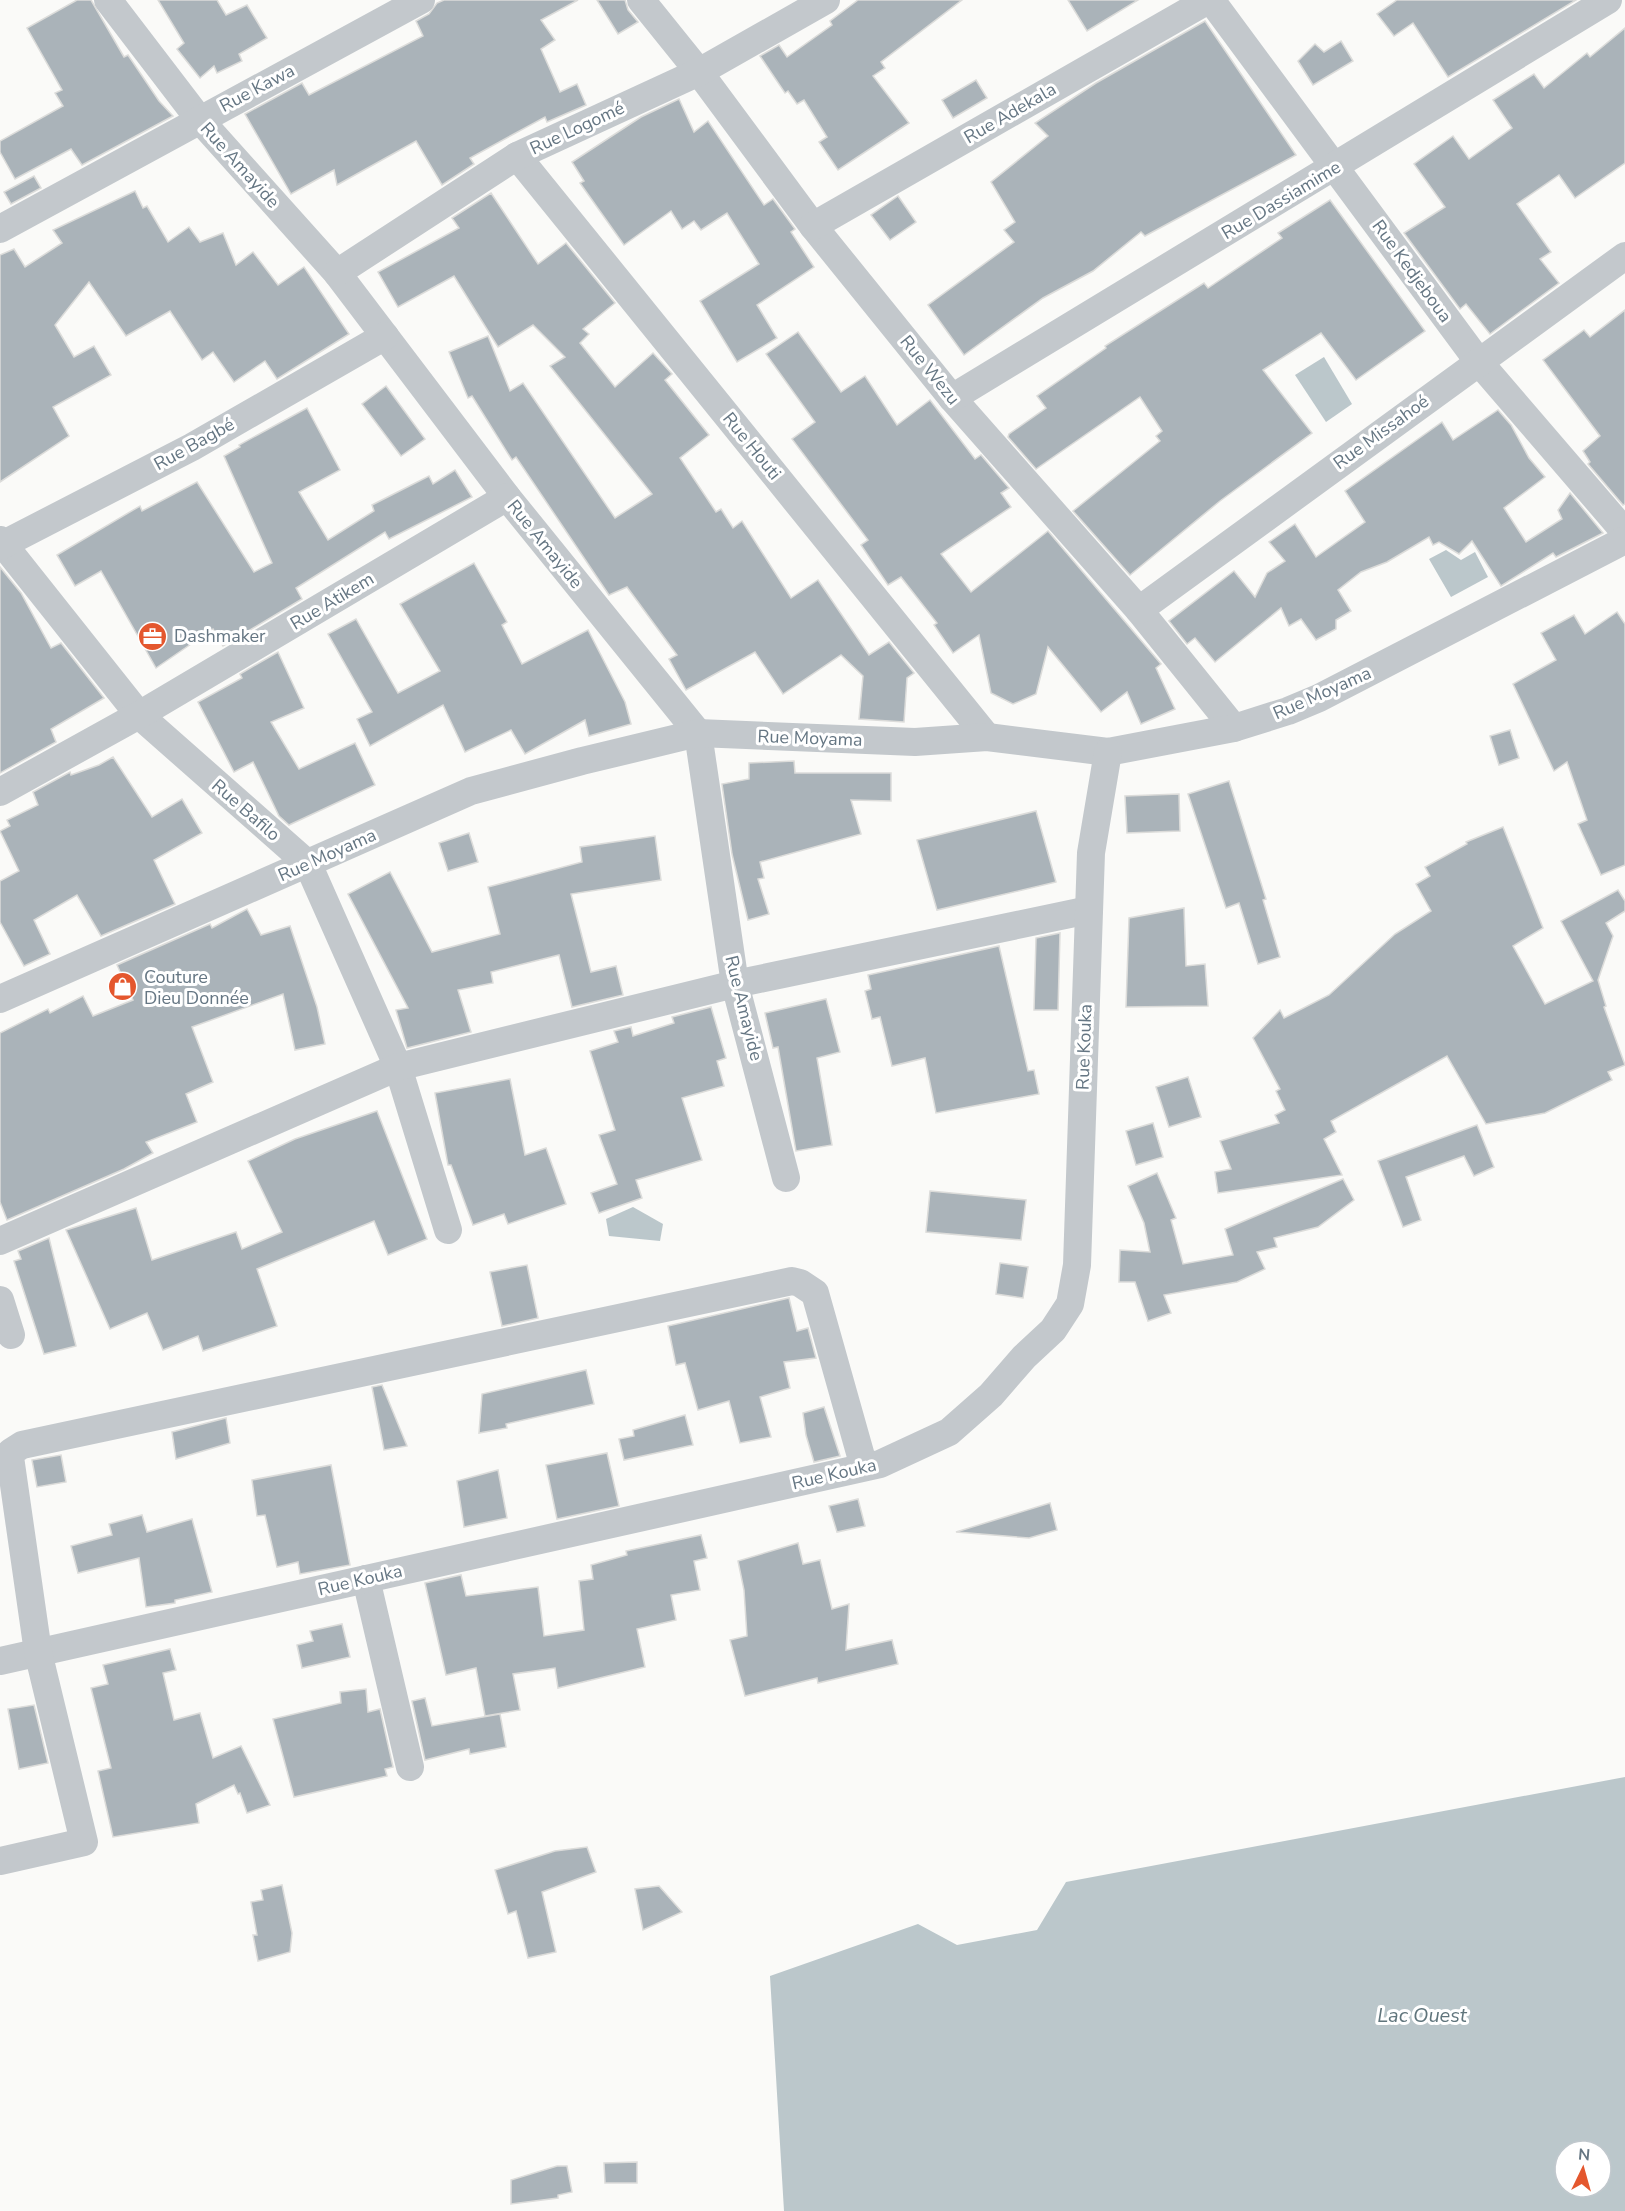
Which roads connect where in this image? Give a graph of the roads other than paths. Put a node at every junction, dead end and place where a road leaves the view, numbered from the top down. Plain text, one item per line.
1 (108, 0) edge
2 (421, 0) edge
3 (641, 0) edge
4 (826, 0) edge
5 (1210, 0) edge
6 (1608, 0) edge
7 (699, 72) junction
8 (199, 119) junction
9 (517, 156) junction
10 (1335, 167) junction
11 (813, 226) junction
12 (0, 229) edge
13 (1625, 256) edge
14 (337, 273) junction
15 (385, 336) junction
16 (1478, 362) junction
17 (952, 398) junction
18 (507, 497) junction
19 (1625, 532) edge
20 (1625, 540) edge
21 (1, 544) edge
22 (1139, 610) junction
23 (139, 715) junction
24 (1234, 728) junction
25 (698, 733) junction
26 (987, 737) junction
27 (1108, 752) junction
28 (0, 792) edge
29 (308, 864) junction
30 (1089, 910) junction
31 (735, 984) junction
32 (0, 999) edge
33 (398, 1067) junction
34 (786, 1178) dead end
35 (448, 1230) dead end
36 (0, 1240) edge
37 (0, 1300) edge
38 (10, 1335) dead end
39 (864, 1467) junction
40 (366, 1579) junction
41 (38, 1653) junction
42 (0, 1661) edge
43 (410, 1767) dead end
44 (0, 1861) edge

1 - 8 street, Rue Amayide
2 - 8 street, Rue Kawa
3 - 7 street, Rue Wezu
4 - 7 street, Rue Logomé
5 - 10 street, Rue Kedjeboua
5 - 11 street, Rue Adekala
6 - 10 street, Rue Dassiamime
7 - 9 street, Rue Logomé
7 - 11 street, Rue Wezu
8 - 12 street, Rue Kawa
8 - 14 street, Rue Amayide
9 - 14 street, Rue Logomé
9 - 26 street, Rue Houti
10 - 16 street, Rue Kedjeboua
10 - 17 street, Rue Dassiamime
11 - 17 street, Rue Wezu
13 - 16 street, Rue Missahoé
14 - 15 street, Rue Amayide
15 - 18 street, Rue Amayide
15 - 21 street, Rue Bagbé
16 - 19 street, Rue Kedjeboua
16 - 22 street, Rue Missahoé
17 - 22 street, Rue Wezu
18 - 23 street, Rue Atikem
18 - 25 street, Rue Amayide
20 - 24 street, Rue Moyama
21 - 23 street, Rue Bafilo
22 - 24 street, Rue Wezu
23 - 28 street, Rue Atikem
23 - 29 street, Rue Bafilo
24 - 27 street, Rue Moyama
25 - 26 street, Rue Moyama
25 - 29 street, Rue Moyama
25 - 31 street, Rue Amayide
26 - 27 street, Rue Moyama
27 - 30 street, Rue Kouka
29 - 32 street, Rue Moyama
29 - 33 street, Rue Bafilo
30 - 31 street
30 - 39 street, Rue Kouka
31 - 33 street
31 - 34 street, Rue Amayide
33 - 35 street, Rue Bafilo
33 - 36 street
37 - 38 street
39 - 40 street, Rue Kouka
39 - 41 street
40 - 41 street, Rue Kouka
40 - 43 street
41 - 42 street, Rue Kouka
41 - 44 street

